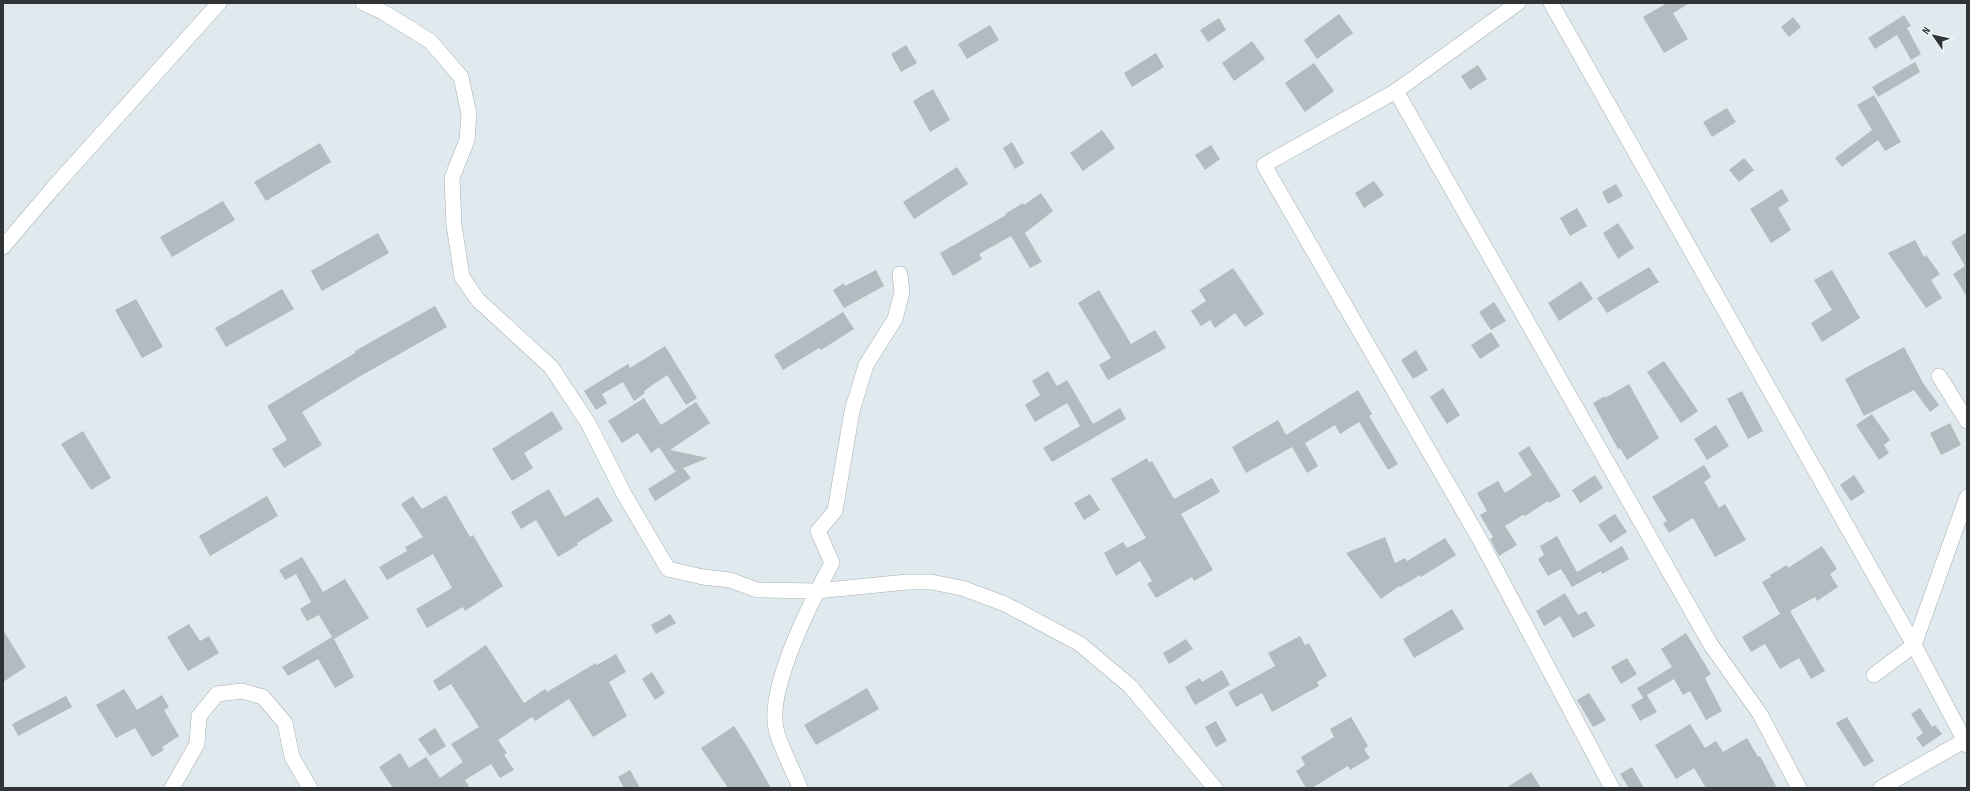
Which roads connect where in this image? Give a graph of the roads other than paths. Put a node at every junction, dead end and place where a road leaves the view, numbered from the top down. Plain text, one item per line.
1 (219, 3) edge
2 (363, 3) edge
3 (1518, 3) edge
4 (1551, 3) edge
5 (1396, 91) junction
6 (3, 247) edge
7 (900, 274) dead end
8 (1939, 376) dead end
9 (1967, 421) edge
10 (1967, 497) edge
11 (817, 591) junction
12 (1914, 645) junction
13 (1874, 675) dead end
14 (1966, 741) edge
15 (172, 788) edge
16 (310, 788) edge
17 (800, 788) edge
18 (1215, 788) edge
19 (1612, 788) edge
20 (1799, 788) edge
21 (1881, 788) edge

1 - 6 street
2 - 11 street
3 - 5 street
4 - 12 street
5 - 19 street
5 - 20 street
7 - 11 street
8 - 9 street
10 - 12 street
11 - 17 street
11 - 18 street
12 - 13 street
12 - 14 street
14 - 21 street
15 - 16 street

